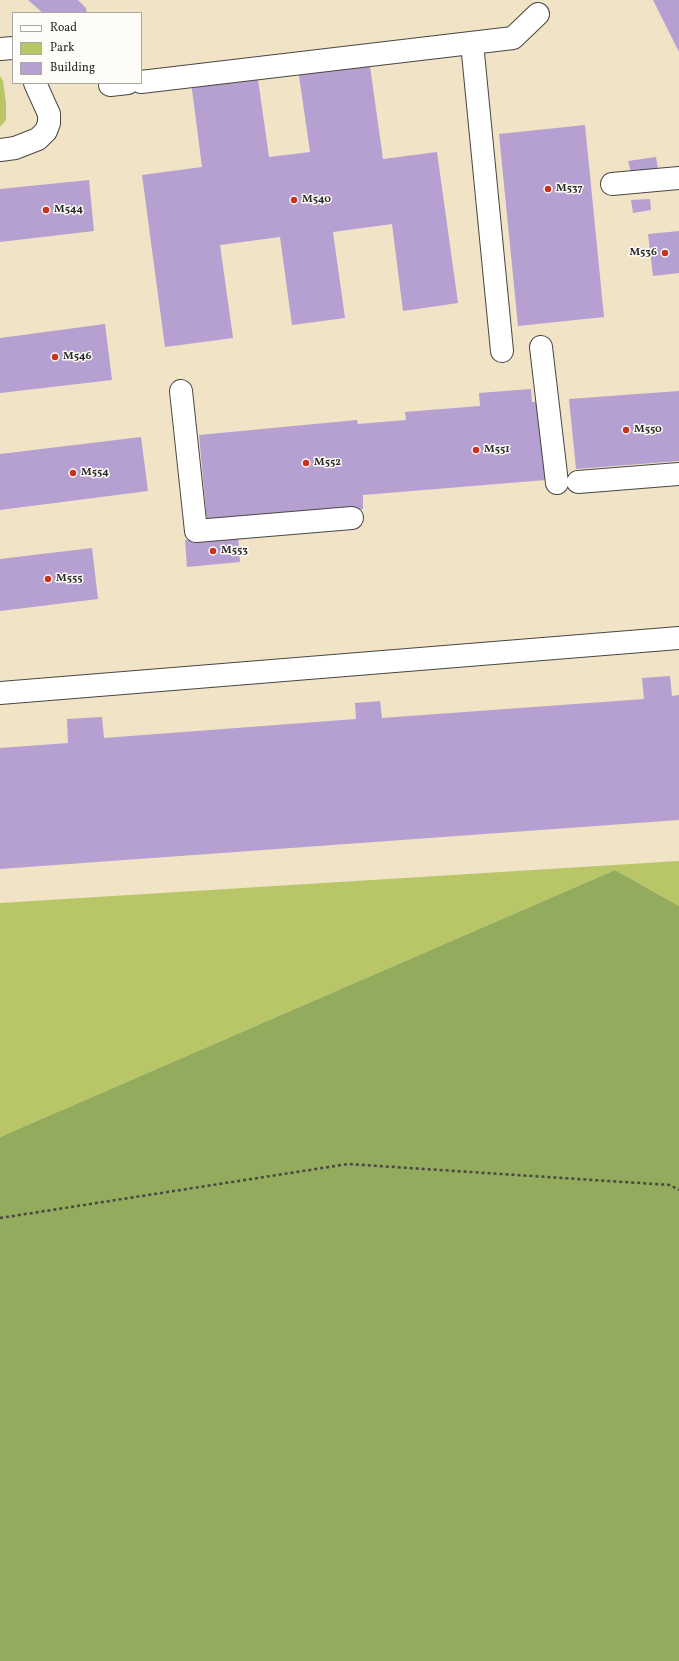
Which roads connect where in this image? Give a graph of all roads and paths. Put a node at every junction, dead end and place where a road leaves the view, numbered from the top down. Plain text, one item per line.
1 (538, 14) dead end
2 (472, 44) junction
3 (12, 48) edge
4 (0, 49) edge
5 (142, 82) edge
6 (35, 84) edge
7 (0, 150) edge
8 (679, 178) edge
9 (612, 184) dead end
10 (541, 347) dead end
11 (502, 351) dead end
12 (181, 391) dead end
13 (679, 474) edge
14 (578, 482) dead end
15 (556, 483) dead end
16 (352, 518) dead end
17 (679, 638) edge
18 (0, 693) edge
19 (679, 1190) edge
20 (0, 1218) edge

1 - 2 street
2 - 5 street
2 - 11 street
3 - 4 street
6 - 7 street
8 - 9 street
10 - 15 street
12 - 16 street
13 - 14 street
17 - 18 street
19 - 20 path

